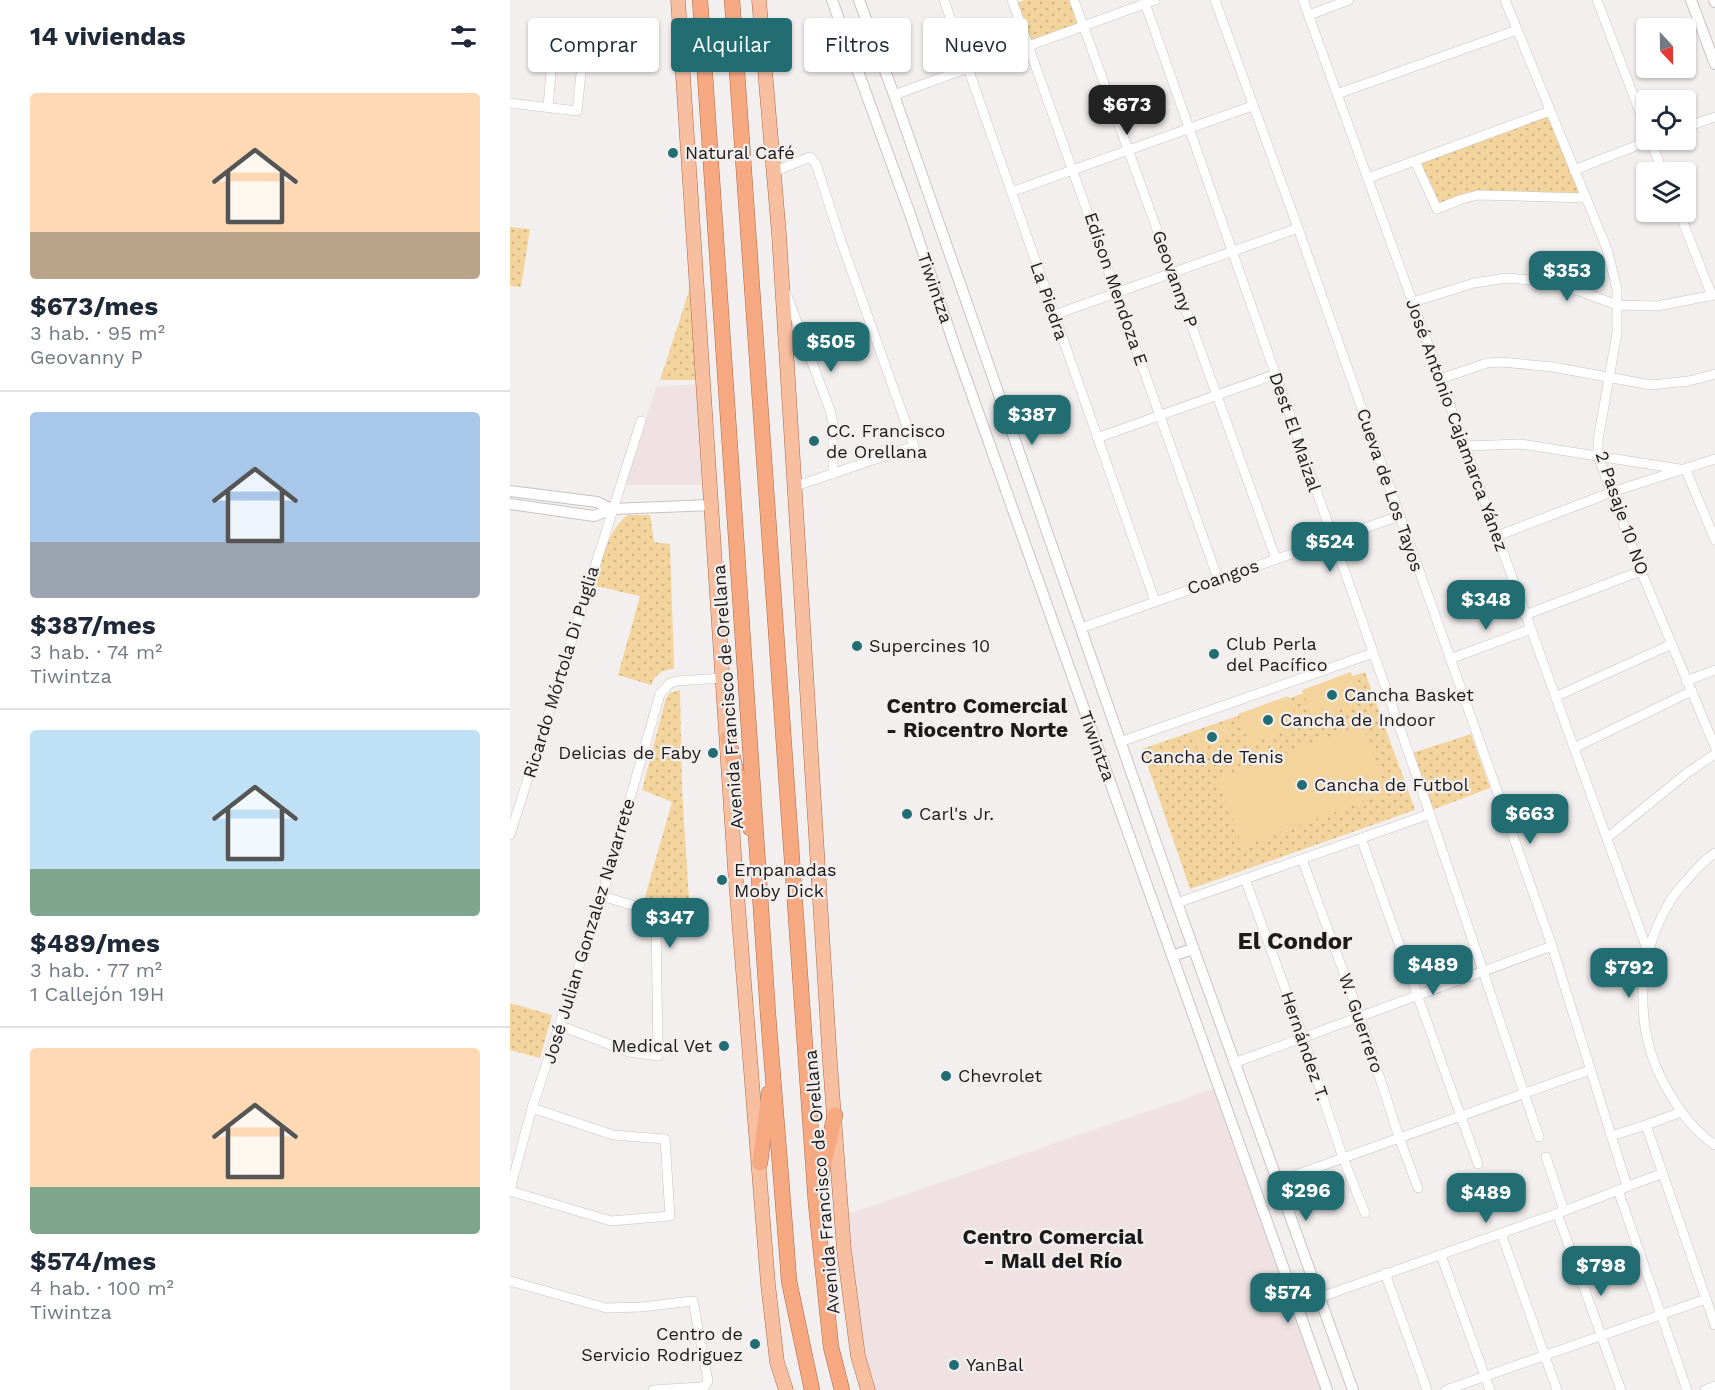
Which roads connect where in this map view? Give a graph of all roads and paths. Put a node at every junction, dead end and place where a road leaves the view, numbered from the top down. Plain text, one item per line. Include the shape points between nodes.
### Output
1 (678, 0) edge
2 (700, 0) edge
3 (732, 0) edge
4 (759, 0) edge
5 (832, 0) edge
6 (858, 0) edge
7 (944, 0) edge
8 (1012, 0) edge
9 (1074, 0) edge
10 (1215, 0) edge
11 (1303, 0) edge
12 (1348, 0) edge
13 (1504, 0) edge
14 (1597, 0) edge
15 (1691, 0) edge
16 (1148, 1) edge
17 (1309, 15) junction
18 (950, 18) edge
19 (1084, 26) junction
20 (1517, 30) junction
21 (1030, 46) junction
22 (1715, 64) edge
23 (959, 72) edge
24 (969, 72) edge
25 (1337, 94) junction
26 (894, 95) junction
27 (1636, 102) edge
28 (510, 103) edge
29 (1252, 106) junction
30 (548, 107) junction
31 (1550, 111) junction
32 (1715, 117) edge
33 (1696, 124) edge
34 (1189, 128) junction
35 (1636, 146) edge
36 (1128, 150) junction
37 (1415, 160) junction
38 (1073, 170) junction
39 (1574, 170) junction
40 (773, 172) junction
41 (1368, 178) junction
42 (1011, 192) junction
43 (1586, 198) junction
44 (1683, 222) edge
45 (1298, 228) junction
46 (1233, 251) junction
47 (1173, 273) junction
48 (782, 282) junction
49 (1117, 293) junction
50 (1713, 295) edge
51 (1413, 302) junction
52 (1617, 305) junction
53 (1054, 315) junction
54 (1276, 374) junction
55 (1715, 374) edge
56 (1608, 378) junction
57 (1440, 379) junction
58 (1217, 395) junction
59 (1160, 415) junction
60 (641, 421) dead end
61 (1097, 438) junction
62 (1465, 446) junction
63 (1598, 456) junction
64 (1715, 459) edge
65 (1686, 470) junction
66 (833, 474) junction
67 (793, 487) junction
68 (510, 491) edge
69 (1612, 492) junction
70 (510, 504) edge
71 (712, 505) junction
72 (612, 509) junction
73 (1399, 516) junction
74 (1497, 536) junction
75 (1332, 538) junction
76 (1715, 540) edge
77 (1276, 559) junction
78 (1641, 571) junction
79 (1218, 579) junction
80 (1155, 601) junction
81 (1526, 615) junction
82 (1081, 628) junction
83 (1531, 629) junction
84 (1672, 644) junction
85 (1373, 653) junction
86 (1450, 659) junction
87 (1715, 670) edge
88 (723, 678) junction
89 (1686, 681) junction
90 (1692, 691) junction
91 (1555, 697) junction
92 (728, 738) junction
93 (1120, 742) junction
94 (1715, 747) edge
95 (1574, 748) junction
96 (1715, 754) edge
97 (1430, 814) junction
98 (510, 835) edge
99 (1361, 838) junction
100 (1607, 838) junction
101 (1715, 853) edge
102 (1302, 859) junction
103 (760, 868) junction
104 (1245, 879) junction
105 (602, 896) junction
106 (1177, 903) junction
107 (1552, 946) junction
108 (1193, 949) junction
109 (1648, 952) junction
110 (1172, 956) junction
111 (1482, 973) junction
112 (1419, 996) junction
113 (1360, 1017) junction
114 (561, 1026) junction
115 (1303, 1037) junction
116 (1234, 1063) junction
117 (773, 1070) junction
118 (1590, 1070) junction
119 (1523, 1093) junction
120 (532, 1108) junction
121 (1680, 1112) junction
122 (835, 1115) junction
123 (1460, 1116) junction
124 (1646, 1125) junction
125 (1611, 1136) junction
126 (1399, 1137) junction
127 (1539, 1137) dead end
128 (1715, 1145) edge
129 (1546, 1157) dead end
130 (1343, 1158) junction
131 (760, 1163) junction
132 (1478, 1164) dead end
133 (1662, 1173) junction
134 (1276, 1182) junction
135 (1418, 1188) dead end
136 (1622, 1188) junction
137 (510, 1190) edge
138 (816, 1204) junction
139 (1560, 1212) junction
140 (1365, 1214) dead end
141 (1501, 1233) junction
142 (1441, 1255) junction
143 (1385, 1274) junction
144 (510, 1281) edge
145 (1318, 1298) junction
146 (1706, 1299) junction
147 (1660, 1315) junction
148 (1715, 1325) edge
149 (1600, 1335) junction
150 (1545, 1354) junction
151 (1485, 1375) junction
152 (1715, 1386) edge
153 (812, 1387) edge
154 (653, 1390) edge
155 (786, 1390) edge
156 (842, 1390) edge
157 (868, 1390) edge
158 (1327, 1390) edge
159 (1353, 1390) edge
160 (1427, 1390) edge
161 (1446, 1390) edge
162 (1490, 1390) edge
163 (1557, 1390) edge
164 (1621, 1390) edge
165 (1687, 1390) edge
166 (1705, 1390) edge

1 - 71 main road, Avenida Francisco de Orellana
2 - 103 highway, Avenida Francisco de Orellana
3 - 138 highway, Avenida Francisco de Orellana
4 - 40 main road, Avenida Francisco de Orellana
5 - 110 street, Tiwintza
6 - 26 street, Tiwintza
7 - 18 street, La Piedra
8 - 21 street, Edison Mendoza E
9 - 19 street, Geovanny P
10 - 29 street, Cueva de Los Tayos
11 - 17 street, José Antonio Cajamarca Yánez
12 - 17 street
13 - 20 street, 2 Pasaje 10 NO
14 - 27 street
15 - 22 street
16 - 19 street
16 - 34 street, Dest El Maizal
17 - 25 street, José Antonio Cajamarca Yánez
19 - 21 street
19 - 36 street, Geovanny P
20 - 25 street
20 - 31 street, 2 Pasaje 10 NO
21 - 38 street, Edison Mendoza E
23 - 26 street
24 - 42 street, La Piedra
25 - 41 street, José Antonio Cajamarca Yánez
26 - 82 street, Tiwintza
28 - 30 street
29 - 34 street
29 - 45 street, Cueva de Los Tayos
30 - 30 street via 552,60 582,64 577,111
31 - 37 street
31 - 39 street, 2 Pasaje 10 NO
32 - 33 street
34 - 36 street
34 - 46 street, Dest El Maizal
35 - 39 street
36 - 38 street
36 - 47 street, Geovanny P
37 - 41 street
37 - 43 street via 1437,209 1478,195
38 - 42 street
38 - 49 street, Edison Mendoza E
39 - 43 street, 2 Pasaje 10 NO
40 - 48 main road, Avenida Francisco de Orellana
40 - 66 street via 807,157 814,160 914,446
41 - 51 street, José Antonio Cajamarca Yánez
42 - 53 street, La Piedra
43 - 52 street, 2 Pasaje 10 NO via 1607,249
44 - 50 street
45 - 46 street
45 - 73 street, Cueva de Los Tayos
46 - 47 street
46 - 54 street, Dest El Maizal
47 - 49 street
47 - 58 street, Geovanny P
48 - 66 street via 830,410
48 - 67 main road, Avenida Francisco de Orellana
49 - 53 street
49 - 59 street, Edison Mendoza E
50 - 52 street via 1657,306
51 - 52 street via 1474,283 1507,278 1539,281
51 - 57 street, José Antonio Cajamarca Yánez
52 - 56 street, 2 Pasaje 10 NO via 1617,333
53 - 61 street, La Piedra
54 - 58 street
54 - 75 street, Dest El Maizal
55 - 56 street via 1651,385
56 - 57 street via 1502,362 1487,363
56 - 63 street, 2 Pasaje 10 NO
57 - 62 street, José Antonio Cajamarca Yánez
58 - 59 street
58 - 77 street, Geovanny P
59 - 61 street
59 - 79 street, Edison Mendoza E
60 - 72 street, Ricardo Mórtola Di Puglia
61 - 80 street, La Piedra
62 - 63 street via 1521,444
62 - 74 street, José Antonio Cajamarca Yánez
63 - 65 street
63 - 69 street, 2 Pasaje 10 NO
64 - 65 street
65 - 69 street
65 - 76 street
66 - 67 street
67 - 122 main road, Avenida Francisco de Orellana
68 - 72 street via 597,502
69 - 74 street
69 - 78 street, 2 Pasaje 10 NO
70 - 72 street via 594,516
71 - 72 street
71 - 88 main road, Avenida Francisco de Orellana
72 - 98 street, Ricardo Mórtola Di Puglia
73 - 75 street, Coangos
73 - 86 street, Cueva de Los Tayos
74 - 81 street, José Antonio Cajamarca Yánez
75 - 77 street, Coangos
75 - 85 street, Dest El Maizal
77 - 79 street, Coangos
78 - 81 street
78 - 84 street, 2 Pasaje 10 NO
79 - 80 street, Coangos
80 - 82 street, Coangos
81 - 83 street, José Antonio Cajamarca Yánez
82 - 93 street, Tiwintza
83 - 86 street
83 - 91 street, José Antonio Cajamarca Yánez
84 - 89 street, 2 Pasaje 10 NO
84 - 91 street
85 - 93 street
85 - 97 street, Dest El Maizal
86 - 107 street, Cueva de Los Tayos
87 - 89 street
88 - 92 main road, Avenida Francisco de Orellana
88 - 105 street, José Julian Gonzalez Navarrete via 677,681 660,694
89 - 90 street, 2 Pasaje 10 NO
90 - 94 street, 2 Pasaje 10 NO
90 - 95 street
91 - 95 street, José Antonio Cajamarca Yánez
92 - 103 highway
92 - 131 main road, Avenida Francisco de Orellana
93 - 106 street, Tiwintza
95 - 100 street, José Antonio Cajamarca Yánez
96 - 100 street
97 - 99 street
97 - 111 street, Dest El Maizal
99 - 102 street
99 - 112 street
100 - 109 street, José Antonio Cajamarca Yánez
101 - 109 street via 1703,861 1669,902
102 - 104 street
102 - 113 street, W. Guerrero
103 - 117 highway, Avenida Francisco de Orellana
104 - 106 street
104 - 115 street, Hernández T.
105 - 114 street, José Julian Gonzalez Navarrete
105 - 114 street via 651,911 656,919 658,1056 629,1052
106 - 108 street, Tiwintza
107 - 111 street
107 - 118 street, Cueva de Los Tayos
108 - 110 street
108 - 116 street, Tiwintza
109 - 121 street via 1642,994 1645,1036 1659,1076
110 - 158 street, Tiwintza
111 - 112 street
111 - 119 street, Dest El Maizal
112 - 113 street
112 - 123 street
113 - 115 street
113 - 126 street, W. Guerrero
114 - 120 street, José Julian Gonzalez Navarrete
115 - 116 street
115 - 130 street, Hernández T.
116 - 134 street, Tiwintza
117 - 131 highway
117 - 153 highway, Avenida Francisco de Orellana via 789,1281
118 - 119 street
118 - 125 street, Cueva de Los Tayos
119 - 123 street
119 - 127 street, Dest El Maizal
120 - 137 street, José Julian Gonzalez Navarrete
120 - 137 street via 613,1135 665,1139 670,1216 611,1221
121 - 124 street
121 - 128 street
122 - 138 highway
122 - 157 main road, Avenida Francisco de Orellana via 844,1250 858,1356
123 - 126 street
123 - 132 street
124 - 125 street
124 - 133 street
125 - 136 street, Cueva de Los Tayos
126 - 130 street
126 - 135 street, W. Guerrero
129 - 139 street
130 - 134 street
130 - 140 street, Hernández T.
131 - 155 main road, Avenida Francisco de Orellana via 768,1284 777,1362
133 - 136 street
133 - 146 street
134 - 145 street, Tiwintza
136 - 139 street
136 - 147 street, Cueva de Los Tayos
138 - 156 highway, Avenida Francisco de Orellana via 831,1347
139 - 141 street
139 - 149 street
141 - 142 street
141 - 150 street
142 - 143 street
142 - 151 street
143 - 145 street
143 - 160 street
144 - 154 street via 606,1308 693,1301 708,1381 700,1387
145 - 159 street, Tiwintza
146 - 147 street
146 - 148 street
147 - 149 street
147 - 165 street, Cueva de Los Tayos
149 - 150 street
149 - 164 street
150 - 151 street
150 - 163 street
151 - 161 street
151 - 162 street
152 - 166 street

